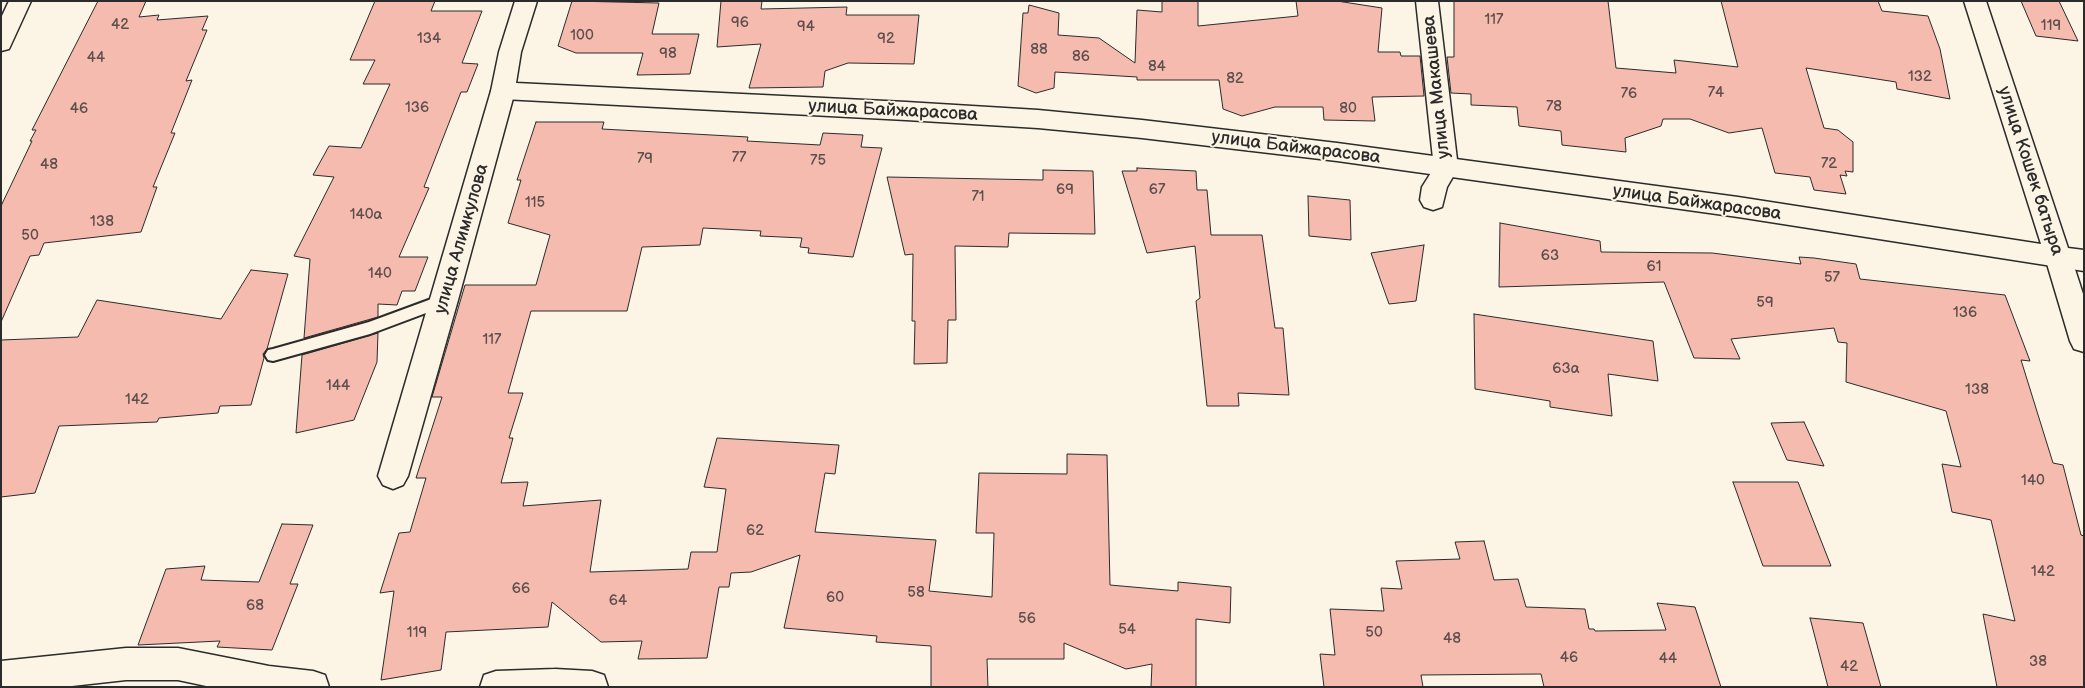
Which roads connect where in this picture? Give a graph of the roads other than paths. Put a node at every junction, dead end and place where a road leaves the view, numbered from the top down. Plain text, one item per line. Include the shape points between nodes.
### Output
1 (20, 1) edge
2 (526, 1) edge
3 (1427, 1) edge
4 (1976, 1) edge
5 (1, 43) edge
6 (503, 91) junction
7 (1446, 168) junction
8 (1433, 200) dead end
9 (2058, 257) junction
10 (2084, 261) edge
11 (445, 300) junction
12 (2084, 341) edge
13 (273, 355) dead end
14 (393, 476) dead end
15 (1, 677) edge
16 (70, 678) edge
17 (313, 687) edge
18 (496, 687) edge
19 (592, 687) edge

1 - 5 street
2 - 6 street, улица Алимкулова via 510,52
3 - 7 street, улица Макашева
4 - 9 street, улица Кошек батыра
6 - 7 street, улица Байжарасова via 1038,119 1338,152
6 - 11 street, улица Алимкулова
7 - 8 street, улица Макашева via 1435,187
7 - 9 street, улица Байжарасова via 1747,209
9 - 10 street, улица Байжарасова
9 - 12 street, улица Кошек батыра
11 - 13 lane via 370,328
11 - 14 street, улица Алимкулова
15 - 16 street
16 - 17 street via 126,664 178,664
18 - 19 street

